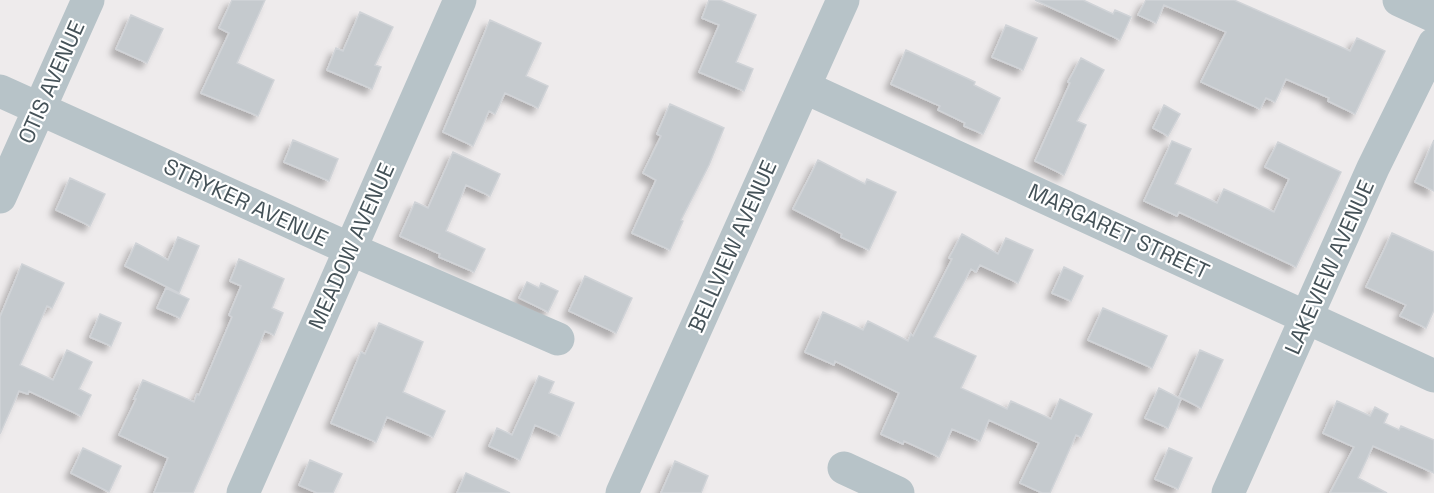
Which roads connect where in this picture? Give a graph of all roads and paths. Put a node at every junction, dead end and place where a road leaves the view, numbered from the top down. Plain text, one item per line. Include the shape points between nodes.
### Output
1 (88, 0) edge
2 (460, 0) edge
3 (843, 0) edge
4 (1399, 0) edge
5 (1434, 16) edge
6 (1434, 44) edge
7 (804, 87) junction
8 (0, 91) edge
9 (39, 109) junction
10 (0, 198) edge
11 (350, 249) junction
12 (1307, 317) junction
13 (558, 339) dead end
14 (1434, 376) edge
15 (844, 468) dead end
16 (243, 493) edge
17 (622, 493) edge
18 (898, 493) edge
19 (1228, 493) edge

1 - 9 street, OTIS AVENUE
2 - 11 street, MEADOW AVENUE
3 - 7 street, BELLVIEW AVENUE
4 - 5 street
6 - 12 street, LAKEVIEW AVENUE via 1373,168
7 - 12 street, MARGARET STREET
7 - 17 street, BELLVIEW AVENUE
8 - 9 street, STRYKER AVENUE
9 - 10 street, OTIS AVENUE
9 - 11 street, STRYKER AVENUE
11 - 13 street, STRYKER AVENUE
11 - 16 street, MEADOW AVENUE
12 - 14 street, MARGARET STREET
12 - 19 street, LAKEVIEW AVENUE
15 - 18 street

